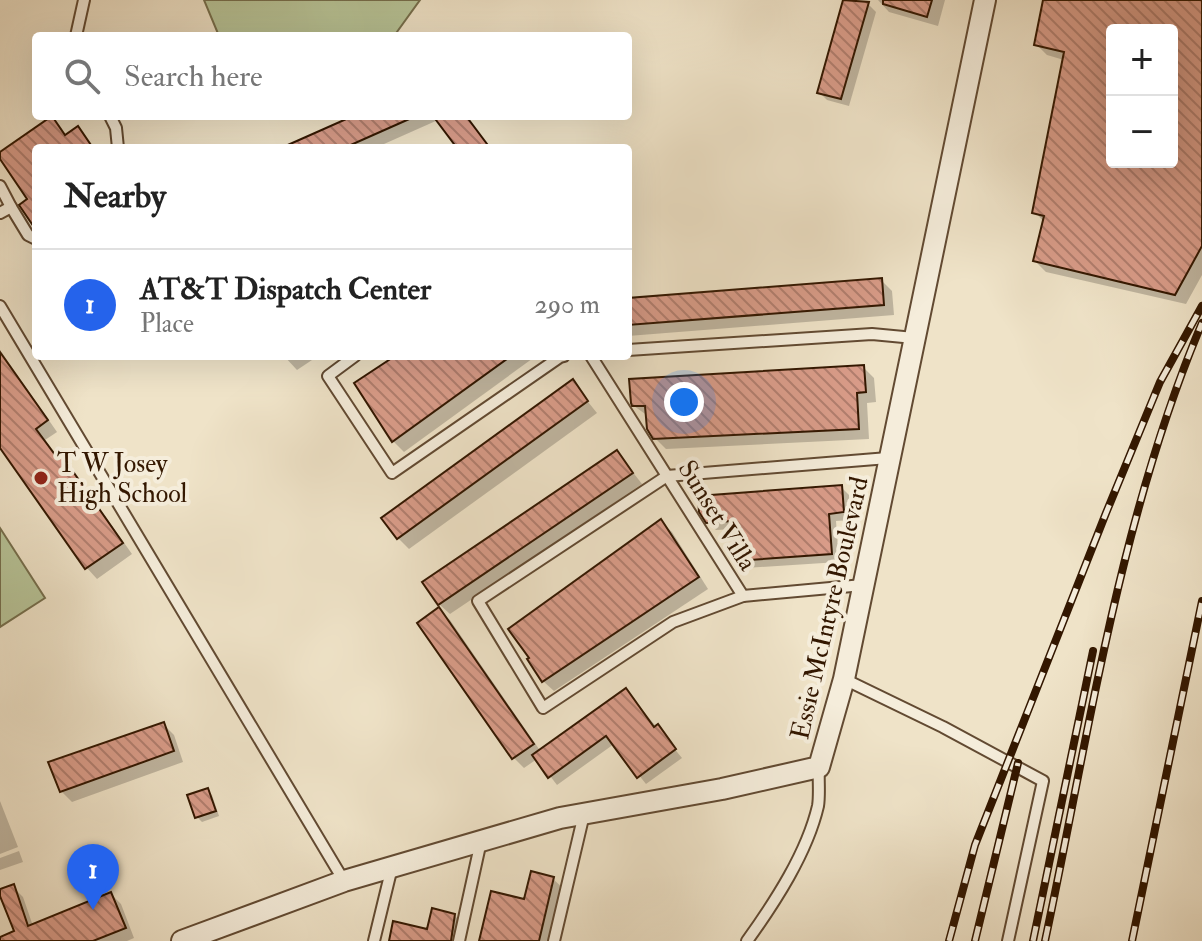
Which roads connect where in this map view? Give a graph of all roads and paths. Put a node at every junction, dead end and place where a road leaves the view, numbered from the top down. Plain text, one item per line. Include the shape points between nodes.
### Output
1 (84, 0) edge
2 (985, 0) edge
3 (77, 32) edge
4 (112, 120) edge
5 (118, 144) edge
6 (0, 186) edge
7 (11, 207) junction
8 (0, 213) edge
9 (32, 237) edge
10 (0, 306) edge
11 (914, 338) junction
12 (632, 350) edge
13 (32, 359) edge
14 (32, 360) edge
15 (350, 360) edge
16 (558, 360) edge
17 (594, 360) edge
18 (888, 458) junction
19 (667, 476) junction
20 (863, 585) junction
21 (743, 596) junction
22 (844, 679) junction
23 (819, 767) junction
24 (584, 814) junction
25 (481, 841) junction
26 (392, 867) junction
27 (344, 881) junction
28 (182, 941) edge
29 (374, 941) edge
30 (459, 941) edge
31 (554, 941) edge
32 (747, 941) edge
33 (1008, 941) edge

1 - 3 lane
2 - 11 street, Essie McIntyre Boulevard
4 - 5 lane
6 - 7 lane
7 - 8 lane
7 - 9 lane
10 - 13 lane
11 - 12 lane via 872,334
11 - 18 street, Essie McIntyre Boulevard
14 - 27 lane
15 - 16 lane via 328,376 392,473
17 - 19 lane, Sunset Villa
18 - 19 lane
18 - 20 street, Essie McIntyre Boulevard
19 - 21 lane, Sunset Villa
19 - 21 lane via 478,601 543,708 673,622
20 - 21 lane, Sunset Villa
20 - 22 street, Essie McIntyre Boulevard
22 - 23 street, Essie McIntyre Boulevard
22 - 33 lane via 1043,781
23 - 24 street, Essie McIntyre Boulevard
23 - 32 lane via 818,804 801,849
24 - 25 street, Essie McIntyre Boulevard
24 - 31 lane
25 - 26 street, Essie McIntyre Boulevard
25 - 30 lane
26 - 27 street, Essie McIntyre Boulevard
26 - 29 lane
27 - 28 street, Essie McIntyre Boulevard

